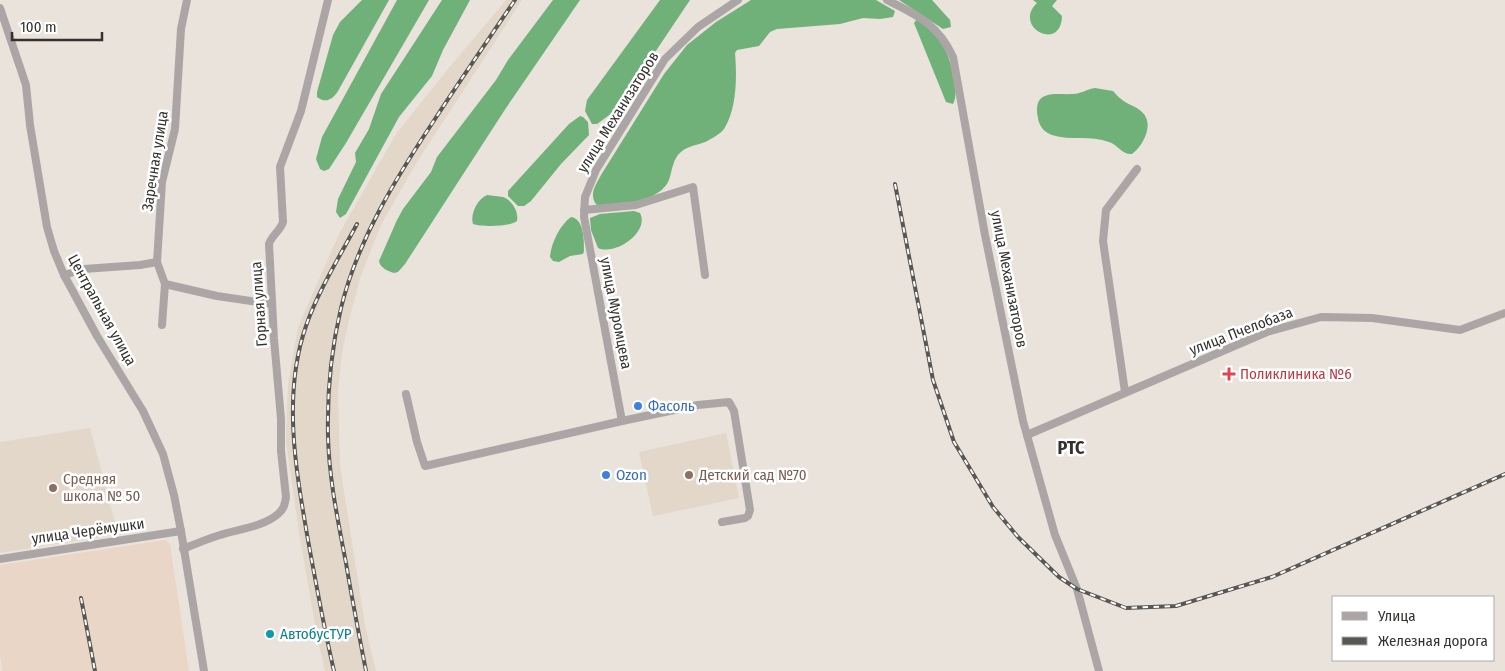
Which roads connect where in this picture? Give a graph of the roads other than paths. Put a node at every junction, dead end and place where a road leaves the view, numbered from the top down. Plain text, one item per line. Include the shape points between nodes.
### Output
1 (187, 0) edge
2 (328, 0) edge
3 (738, 0) edge
4 (887, 0) edge
5 (0, 8) edge
6 (1136, 170) dead end
7 (584, 210) junction
8 (156, 262) junction
9 (64, 275) junction
10 (706, 275) dead end
11 (164, 284) junction
12 (272, 304) junction
13 (1505, 313) edge
14 (162, 325) dead end
15 (1126, 392) junction
16 (406, 394) dead end
17 (622, 421) junction
18 (1027, 435) junction
19 (722, 522) dead end
20 (181, 531) junction
21 (183, 549) junction
22 (0, 559) edge
23 (204, 671) edge
24 (1100, 671) edge

1 - 8 street, Заречная улица via 180,29 175,130 162,182
2 - 12 street, Горная улица via 301,111 280,167 283,222 269,244
3 - 7 street, улица Механизаторов via 698,28 665,59 596,170 587,190
4 - 18 street, улица Механизаторов via 934,27 953,57 985,236
5 - 9 street, Центральная улица via 26,85 47,227
6 - 15 street via 1106,210 1103,241
7 - 10 street via 636,205 694,187
7 - 17 street, улица Муромцева
8 - 9 street
8 - 11 street, Заречная улица
9 - 20 street, Центральная улица via 154,432 169,476
11 - 12 street
11 - 14 street, Заречная улица
12 - 21 street, Горная улица via 285,504 279,514 269,520
13 - 15 street, улица Пчелобаза via 1460,330 1372,318 1321,317 1268,332
15 - 18 street, улица Пчелобаза
16 - 17 street via 425,466
17 - 19 street via 728,402 734,411 750,510 748,516
18 - 24 street, улица Механизаторов via 1055,535 1077,589
20 - 21 street, Центральная улица
20 - 22 street, улица Черёмушки
21 - 23 street, Центральная улица

